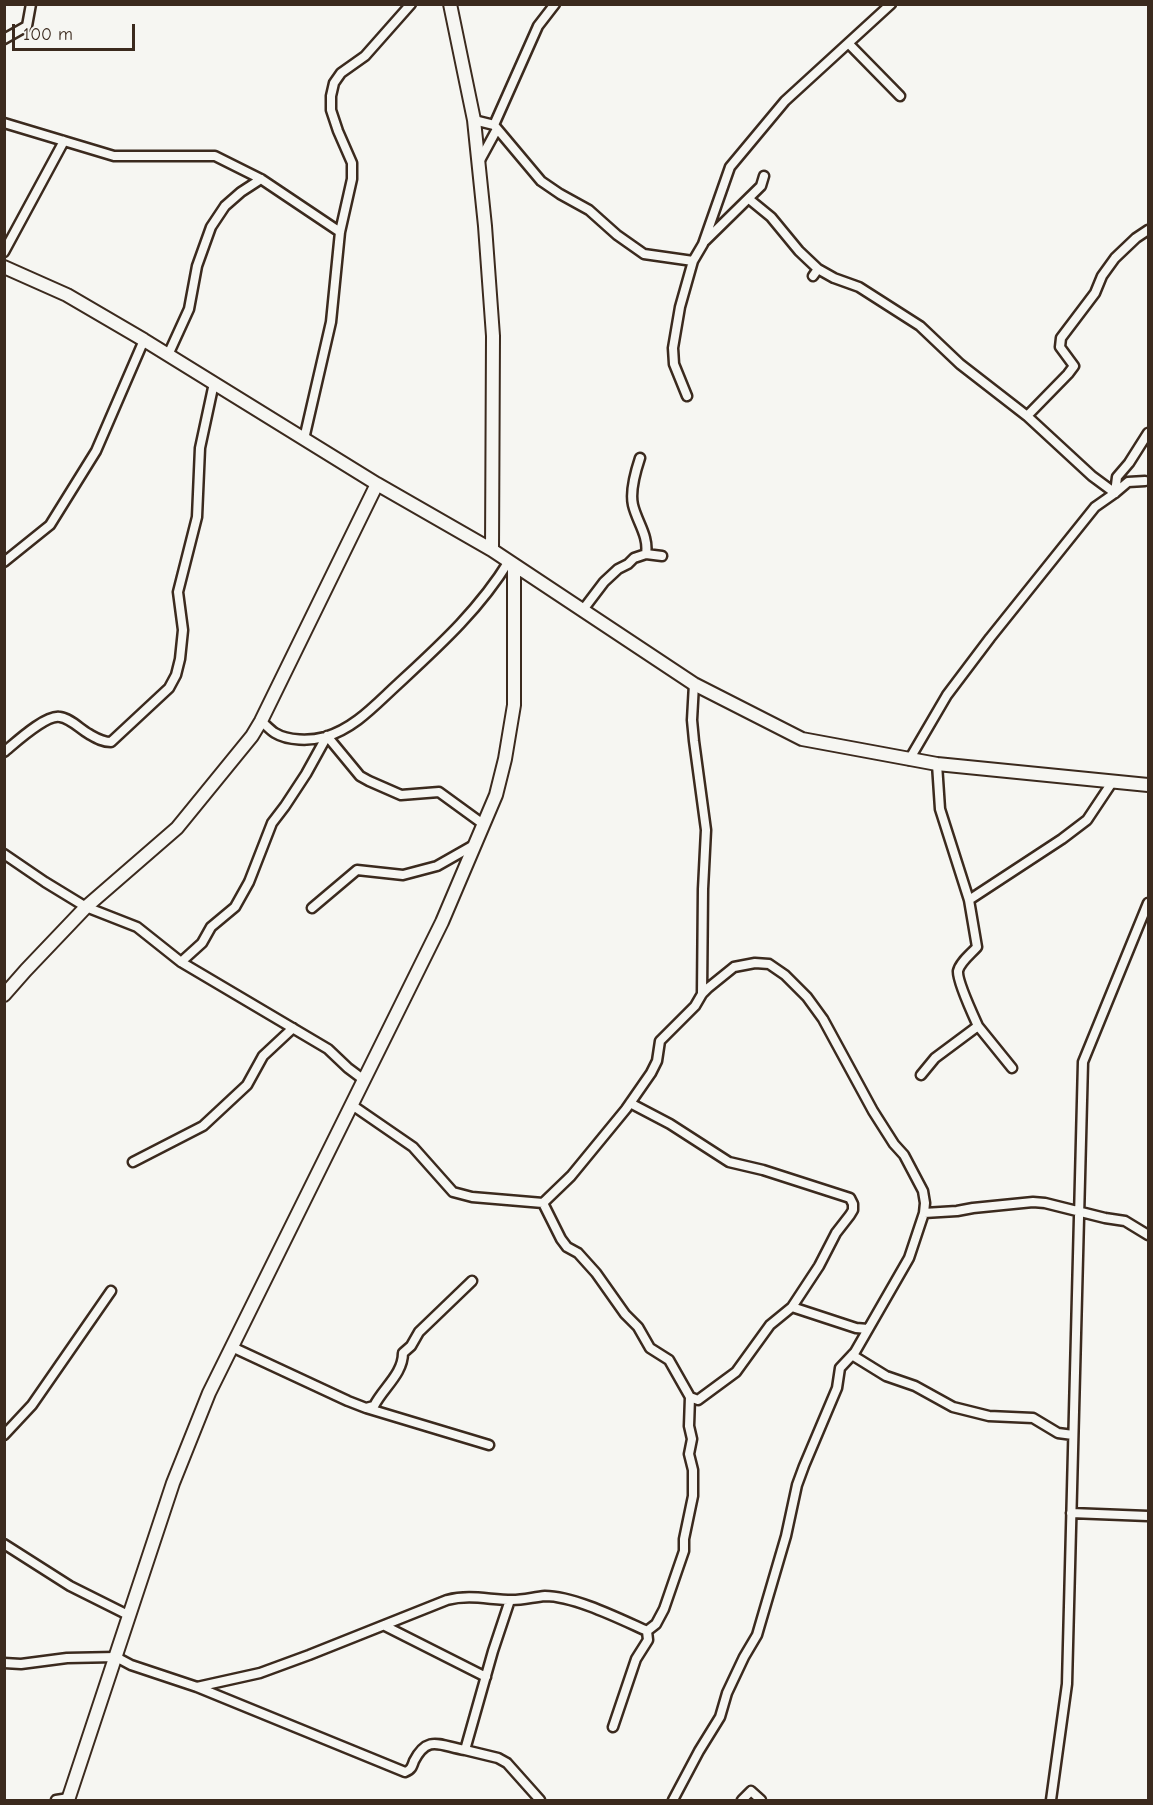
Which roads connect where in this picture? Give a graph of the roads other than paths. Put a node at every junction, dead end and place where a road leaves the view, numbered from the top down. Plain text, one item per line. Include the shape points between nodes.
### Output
1 (31, 4) edge
2 (411, 4) edge
3 (450, 4) edge
4 (555, 4) edge
5 (891, 4) edge
6 (4, 39) edge
7 (849, 44) junction
8 (900, 96) dead end
9 (474, 120) junction
10 (4, 123) edge
11 (496, 127) junction
12 (64, 141) junction
13 (479, 162) junction
14 (764, 176) dead end
15 (261, 179) junction
16 (749, 199) junction
17 (1149, 230) edge
18 (340, 232) junction
19 (703, 244) junction
20 (4, 252) edge
21 (693, 261) junction
22 (4, 267) edge
23 (144, 340) junction
24 (168, 355) junction
25 (214, 383) junction
26 (687, 396) dead end
27 (1028, 416) junction
28 (1149, 433) edge
29 (304, 439) junction
30 (640, 458) dead end
31 (1145, 481) dead end
32 (377, 484) junction
33 (1115, 493) junction
34 (492, 550) junction
35 (646, 554) junction
36 (662, 556) dead end
37 (4, 562) edge
38 (511, 564) junction
39 (582, 611) junction
40 (694, 684) junction
41 (261, 721) junction
42 (327, 736) junction
43 (4, 752) edge
44 (909, 760) junction
45 (937, 764) junction
46 (1113, 781) junction
47 (1149, 785) edge
48 (483, 824) junction
49 (475, 845) junction
50 (4, 854) edge
51 (969, 900) junction
52 (1149, 903) edge
53 (86, 907) junction
54 (312, 908) dead end
55 (181, 962) junction
56 (702, 994) junction
57 (4, 995) edge
58 (978, 1026) junction
59 (293, 1029) junction
60 (1012, 1068) dead end
61 (921, 1075) dead end
62 (364, 1080) junction
63 (630, 1103) junction
64 (352, 1105) junction
65 (133, 1162) dead end
66 (543, 1203) junction
67 (1078, 1212) junction
68 (924, 1213) junction
69 (1149, 1235) edge
70 (472, 1281) dead end
71 (111, 1291) dead end
72 (792, 1307) junction
73 (868, 1329) junction
74 (231, 1347) junction
75 (852, 1355) junction
76 (690, 1397) junction
77 (366, 1408) junction
78 (1073, 1434) junction
79 (4, 1435) edge
80 (489, 1445) dead end
81 (1071, 1513) junction
82 (1149, 1516) edge
83 (4, 1544) edge
84 (510, 1600) junction
85 (128, 1615) junction
86 (385, 1626) junction
87 (647, 1630) junction
88 (116, 1657) junction
89 (4, 1663) edge
90 (486, 1677) junction
91 (197, 1687) junction
92 (613, 1726) dead end
93 (465, 1750) junction
94 (64, 1800) edge
95 (537, 1800) edge
96 (673, 1800) edge
97 (742, 1800) edge
98 (761, 1800) edge
99 (1051, 1800) edge

1 - 6 street via 27,26
2 - 18 street via 365,56 334,83 331,110 352,163
3 - 9 street
4 - 11 street via 538,26
5 - 7 street
7 - 8 street
7 - 19 street via 785,101 730,167
9 - 11 street
9 - 13 street
10 - 12 street
11 - 13 street
11 - 21 street via 541,181 589,210 644,254
12 - 15 street via 114,156 215,156
12 - 20 street
13 - 34 street via 493,336
14 - 16 street
15 - 18 street
15 - 24 street via 225,206 212,227 197,266 189,309
16 - 19 street
16 - 27 street via 771,217 816,272 859,286 914,322 960,364
17 - 27 street via 1114,258 1095,293 1060,338 1060,347 1074,366
18 - 29 street via 331,322
19 - 21 street
21 - 26 street via 673,348 674,364
22 - 23 street via 67,295
23 - 24 street
23 - 37 street via 96,451 50,525
24 - 25 street
25 - 29 street
25 - 43 street via 200,448 197,517 178,592 183,630 180,659 169,688 111,742 98,740 56,717 29,730
27 - 33 street
28 - 33 street via 1117,477
29 - 32 street
30 - 35 street via 632,502 648,543
31 - 33 street via 1128,482
32 - 34 street
32 - 41 street
33 - 44 street via 1095,507 990,638 947,695
34 - 38 street
35 - 36 street
35 - 39 street via 618,568
38 - 39 street
38 - 42 street via 457,630 354,724
38 - 48 street via 514,705 498,786
39 - 40 street
40 - 44 street via 802,739
40 - 56 street via 692,720 706,830
41 - 42 street via 286,738
41 - 53 street via 177,828
42 - 48 street via 360,776 401,795 440,792
42 - 55 street via 272,823 235,907 211,927 202,943
44 - 45 street
45 - 46 street
45 - 51 street via 940,809
46 - 47 street
46 - 51 street via 1087,820
48 - 49 street
49 - 54 street via 437,866 403,874 357,870
49 - 62 street via 442,922
50 - 53 street
51 - 58 street via 977,947 958,972
52 - 67 street via 1083,1062
53 - 55 street via 137,927
53 - 57 street
55 - 59 street
56 - 63 street via 660,1041 657,1061
56 - 68 street via 734,967 769,964 785,975 824,1019 873,1111 904,1155 923,1191
58 - 60 street
58 - 61 street via 935,1058
59 - 62 street via 328,1049
59 - 65 street via 263,1056 247,1085 203,1126
62 - 64 street
63 - 66 street via 571,1176
63 - 72 street via 729,1162 850,1198 853,1210
64 - 66 street via 412,1147 453,1192
64 - 74 street
66 - 76 street via 561,1239 596,1273 650,1348 669,1360
67 - 68 street via 1033,1202
67 - 69 street via 1125,1221
67 - 78 street
68 - 73 street via 909,1258
70 - 77 street via 419,1332 374,1406
71 - 79 street via 32,1405
72 - 73 street
72 - 76 street via 770,1325 736,1372 698,1400
73 - 75 street
74 - 77 street
74 - 85 street via 173,1483
75 - 78 street via 886,1376 915,1386 953,1407 989,1416 1033,1418 1058,1433
75 - 96 street via 840,1368 837,1388 797,1485 757,1635 727,1693 720,1717
76 - 87 street via 693,1496 684,1551 664,1609 656,1624
77 - 80 street
78 - 81 street
81 - 82 street
81 - 99 street via 1067,1684
83 - 85 street via 70,1586
84 - 86 street via 462,1596
84 - 87 street via 557,1597
84 - 90 street
85 - 88 street
86 - 90 street
86 - 91 street via 260,1673
87 - 92 street via 648,1640 636,1659
88 - 89 street
88 - 91 street
88 - 94 street
90 - 93 street
91 - 93 street via 405,1772 428,1744
93 - 95 street via 507,1763
97 - 98 street via 751,1791

